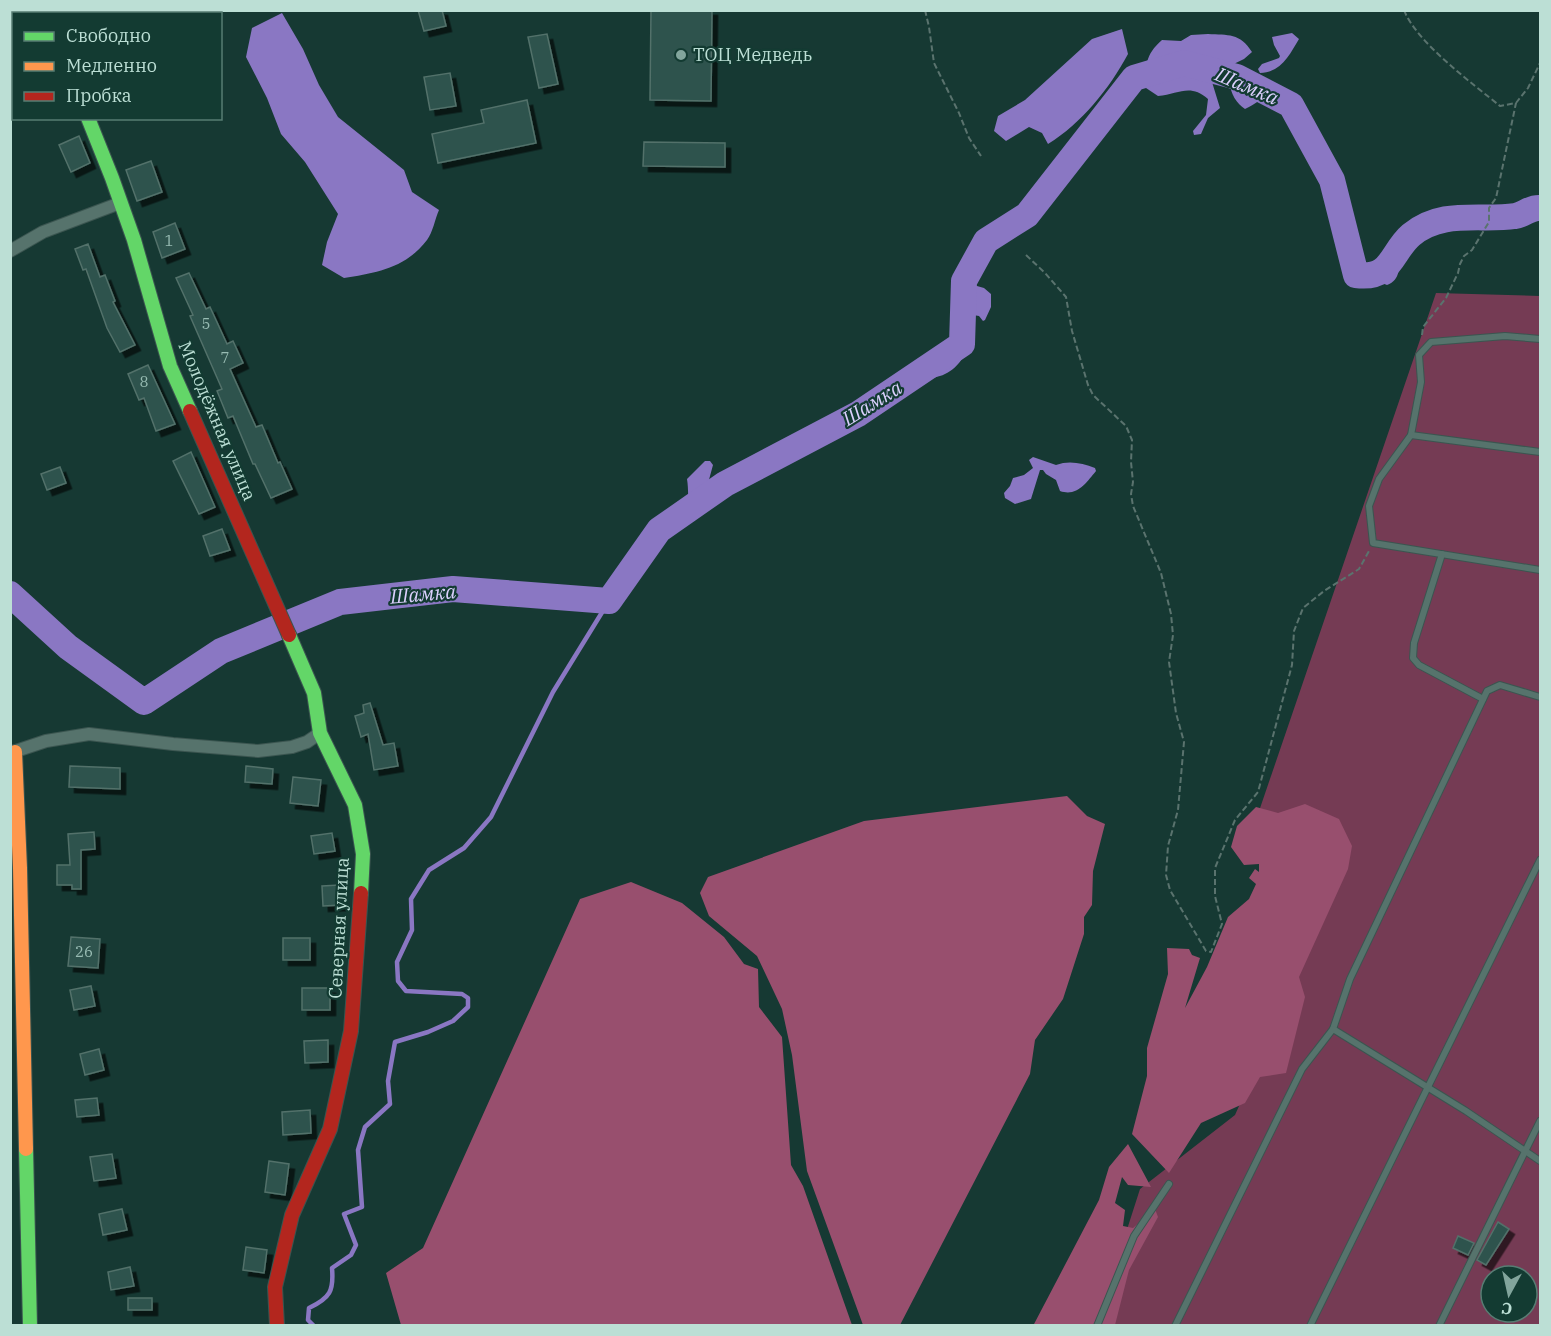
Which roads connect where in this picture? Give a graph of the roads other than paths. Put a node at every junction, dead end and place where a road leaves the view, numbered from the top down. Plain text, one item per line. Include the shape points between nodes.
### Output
1 (89, 120) edge
2 (120, 203) junction
3 (10, 251) edge
4 (1540, 339) edge
5 (1411, 435) junction
6 (1540, 452) edge
7 (1442, 554) junction
8 (1540, 570) edge
9 (1540, 698) edge
10 (1483, 699) junction
11 (320, 733) junction
12 (13, 752) edge
13 (1540, 860) edge
14 (1333, 1029) junction
15 (1428, 1087) junction
16 (1540, 1121) edge
17 (1526, 1151) junction
18 (1540, 1161) edge
19 (1169, 1184) dead end
20 (30, 1326) edge
21 (277, 1326) edge
22 (1097, 1326) edge
23 (1175, 1326) edge
24 (1310, 1326) edge
25 (1439, 1326) edge

1 - 2 street, Молодёжная улица
2 - 3 street via 43,232
2 - 11 street, Молодёжная улица via 170,366 314,693
4 - 5 lane via 1505,336 1431,342 1419,355 1421,382
5 - 6 lane
5 - 7 lane via 1379,478 1369,506 1373,543
7 - 8 lane
7 - 10 lane via 1414,643 1413,658 1419,665
9 - 10 lane via 1500,685 1487,691
10 - 14 lane via 1350,978
11 - 12 street via 292,747 258,751 89,734 46,741
11 - 21 street, Северная улица via 356,805 363,854 361,902 351,1031 330,1130 292,1215 275,1287
12 - 20 street via 20,825
13 - 15 lane
14 - 15 lane
14 - 23 lane via 1302,1069
15 - 17 lane
15 - 24 lane
16 - 17 lane
17 - 18 lane
17 - 25 lane
19 - 22 lane via 1134,1236

